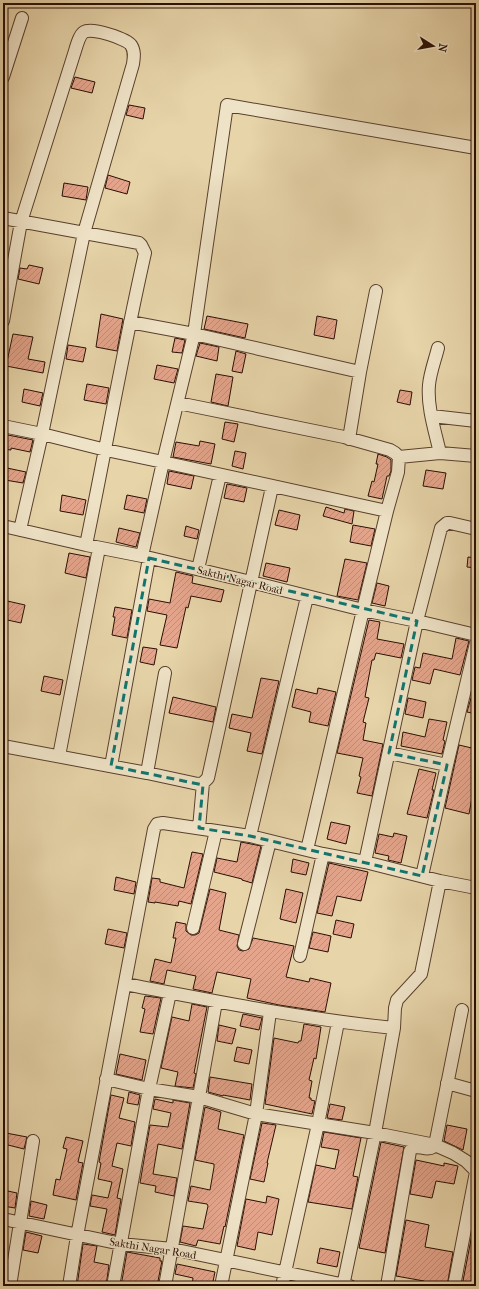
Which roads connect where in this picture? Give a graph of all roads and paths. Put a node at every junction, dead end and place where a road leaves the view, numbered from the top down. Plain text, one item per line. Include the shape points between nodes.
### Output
1 (22, 18) dead end
2 (3, 77) edge
3 (476, 148) edge
4 (3, 218) edge
5 (21, 222) junction
6 (84, 233) junction
7 (376, 291) dead end
8 (3, 321) edge
9 (130, 322) junction
10 (194, 334) junction
11 (438, 348) dead end
12 (360, 372) junction
13 (178, 403) junction
14 (432, 416) junction
15 (476, 421) edge
16 (3, 426) edge
17 (42, 434) junction
18 (349, 439) junction
19 (106, 450) junction
20 (440, 453) junction
21 (476, 456) edge
22 (399, 458) junction
23 (163, 462) junction
24 (220, 475) junction
25 (272, 487) junction
26 (386, 511) junction
27 (3, 526) edge
28 (476, 529) edge
29 (20, 530) junction
30 (86, 545) junction
31 (99, 548) junction
32 (146, 557) junction
33 (198, 569) junction
34 (251, 582) junction
35 (307, 597) junction
36 (362, 610) junction
37 (417, 621) junction
38 (476, 635) edge
39 (476, 643) edge
40 (165, 673) dead end
41 (3, 746) edge
42 (389, 752) junction
43 (59, 756) junction
44 (447, 765) junction
45 (111, 766) junction
46 (147, 773) junction
47 (203, 783) junction
48 (198, 828) junction
49 (216, 831) junction
50 (250, 836) junction
51 (270, 841) junction
52 (307, 850) junction
53 (323, 854) junction
54 (365, 862) junction
55 (422, 876) junction
56 (440, 881) junction
57 (476, 888) edge
58 (193, 928) dead end
59 (244, 944) dead end
60 (300, 956) dead end
61 (125, 984) junction
62 (170, 993) junction
63 (216, 1002) junction
64 (462, 1010) dead end
65 (270, 1012) junction
66 (338, 1022) junction
67 (394, 1028) junction
68 (106, 1079) junction
69 (447, 1084) junction
70 (149, 1089) junction
71 (476, 1091) edge
72 (199, 1097) junction
73 (256, 1114) junction
74 (318, 1124) junction
75 (375, 1133) junction
76 (33, 1141) dead end
77 (435, 1145) junction
78 (476, 1171) edge
79 (3, 1219) edge
80 (20, 1222) junction
81 (77, 1236) junction
82 (121, 1244) junction
83 (172, 1250) junction
84 (226, 1261) junction
85 (284, 1273) junction
86 (10, 1286) edge
87 (69, 1286) edge
88 (113, 1286) edge
89 (166, 1286) edge
90 (221, 1286) edge
91 (282, 1286) edge
92 (345, 1286) edge
93 (387, 1286) edge
94 (454, 1286) edge

1 - 2 street
3 - 10 street via 227,105
4 - 5 street
5 - 6 street
5 - 6 street via 81,35 89,30 98,31 131,44 134,52 133,64
5 - 8 street
6 - 9 street via 139,243 144,248
6 - 17 street
7 - 12 street
9 - 10 street
9 - 19 street
10 - 12 street
10 - 13 street
11 - 14 street via 428,394
12 - 18 street
13 - 18 street
13 - 23 street
14 - 15 street
14 - 20 street
16 - 17 street
17 - 19 street
17 - 29 street
18 - 22 street via 390,450
19 - 23 street
19 - 30 street
20 - 21 street
20 - 22 street
22 - 26 street via 398,472
23 - 24 street
23 - 32 street
24 - 25 street
24 - 33 street
25 - 26 street
25 - 34 street
26 - 36 street
27 - 29 street, Sakthi Nagar Road
28 - 37 street via 450,523 446,523 442,528
29 - 30 street, Sakthi Nagar Road
30 - 31 street, Sakthi Nagar Road
31 - 32 street, Sakthi Nagar Road
31 - 43 street
32 - 33 street, Sakthi Nagar Road
32 - 45 street
33 - 34 street, Sakthi Nagar Road
34 - 35 street, Sakthi Nagar Road
34 - 47 street via 208,778
35 - 36 street, Sakthi Nagar Road
35 - 50 street
36 - 37 street, Sakthi Nagar Road
36 - 52 street
37 - 38 street, Sakthi Nagar Road
37 - 42 street
39 - 44 street
40 - 46 street
41 - 43 street
42 - 44 street
42 - 54 street
43 - 45 street
44 - 55 street
45 - 46 street
46 - 47 street
47 - 48 street
48 - 49 street
48 - 61 street via 163,823 157,824 154,829
49 - 50 street
49 - 58 street
50 - 51 street
51 - 52 street
51 - 59 street
52 - 53 street
53 - 54 street
53 - 60 street
54 - 55 street
55 - 56 street
56 - 57 street
56 - 67 street via 421,974 397,1000 394,1008
61 - 62 street
61 - 68 street
62 - 63 street
62 - 70 street
63 - 65 street
63 - 72 street
64 - 69 street
65 - 66 street
65 - 73 street
66 - 67 street
66 - 74 street
67 - 75 street
68 - 70 street
68 - 81 street
69 - 71 street
69 - 77 street
70 - 72 street
70 - 82 street
72 - 73 street
72 - 83 street
73 - 74 street
73 - 84 street
74 - 75 street
74 - 85 street
75 - 77 street
75 - 92 street
76 - 80 street
77 - 78 street via 454,1153
77 - 93 street via 430,1149 413,1147 410,1151
78 - 94 street
79 - 80 street, Sakthi Nagar Road
80 - 81 street, Sakthi Nagar Road
80 - 86 street
81 - 82 street, Sakthi Nagar Road
81 - 87 street
82 - 83 street, Sakthi Nagar Road
82 - 88 street
83 - 84 street, Sakthi Nagar Road
83 - 89 street
84 - 85 street, Sakthi Nagar Road
84 - 90 street
85 - 91 street
85 - 92 street, Sakthi Nagar Road

